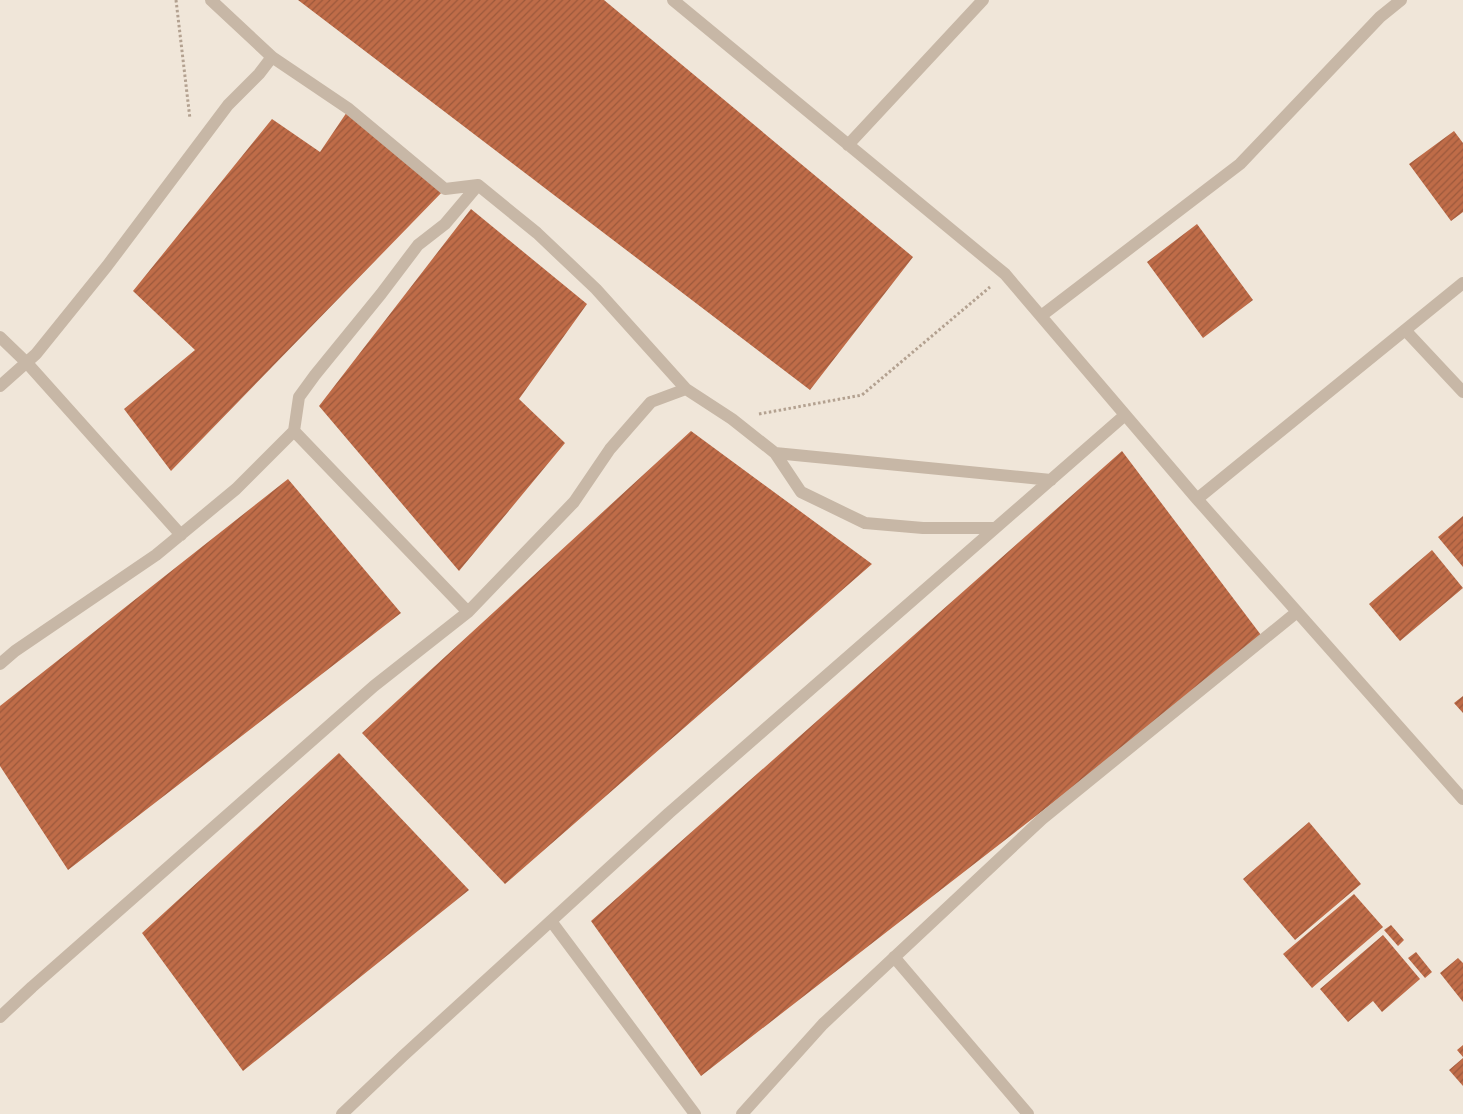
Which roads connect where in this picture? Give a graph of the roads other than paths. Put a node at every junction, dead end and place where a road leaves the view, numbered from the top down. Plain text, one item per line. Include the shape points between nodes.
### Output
1 (211, 0) edge
2 (983, 0) edge
3 (1401, 0) edge
4 (675, 1) edge
5 (272, 57) junction
6 (848, 145) junction
7 (478, 184) junction
8 (1463, 283) edge
9 (1040, 316) junction
10 (1405, 330) junction
11 (0, 337) edge
12 (27, 363) junction
13 (0, 386) edge
14 (686, 389) junction
15 (1463, 392) edge
16 (1125, 415) junction
17 (294, 431) junction
18 (775, 453) junction
19 (1051, 480) junction
20 (1197, 499) junction
21 (996, 528) junction
22 (181, 535) junction
23 (468, 612) junction
24 (1297, 612) junction
25 (0, 664) edge
26 (1463, 799) edge
27 (551, 921) junction
28 (894, 957) junction
29 (0, 1017) edge
30 (356, 1109) edge
31 (342, 1114) edge
32 (695, 1114) edge
33 (742, 1114) edge
34 (1028, 1114) edge

1 - 5 street
2 - 6 street
3 - 9 street via 1380,17 1240,164
4 - 6 street
5 - 7 street via 349,110 445,189
5 - 12 street via 228,105 108,266
6 - 9 street via 1005,274
7 - 14 street via 537,233 596,289
7 - 17 street via 445,224 418,245 315,375 299,397
8 - 10 street
9 - 16 street
10 - 15 street
10 - 20 street
11 - 12 street
12 - 13 street
12 - 22 street
14 - 18 street
14 - 23 street via 651,402 610,449 574,502
16 - 19 street
16 - 20 street
17 - 22 street via 236,489
17 - 23 street
18 - 19 street
18 - 21 street via 801,492 865,523 923,528
19 - 21 street
20 - 24 street
21 - 27 street via 669,813
22 - 25 street via 156,556
23 - 29 street via 374,686
24 - 26 street
24 - 28 street via 1042,819
27 - 30 street via 403,1056
27 - 32 street
28 - 33 street via 823,1024
28 - 34 street
30 - 31 street

